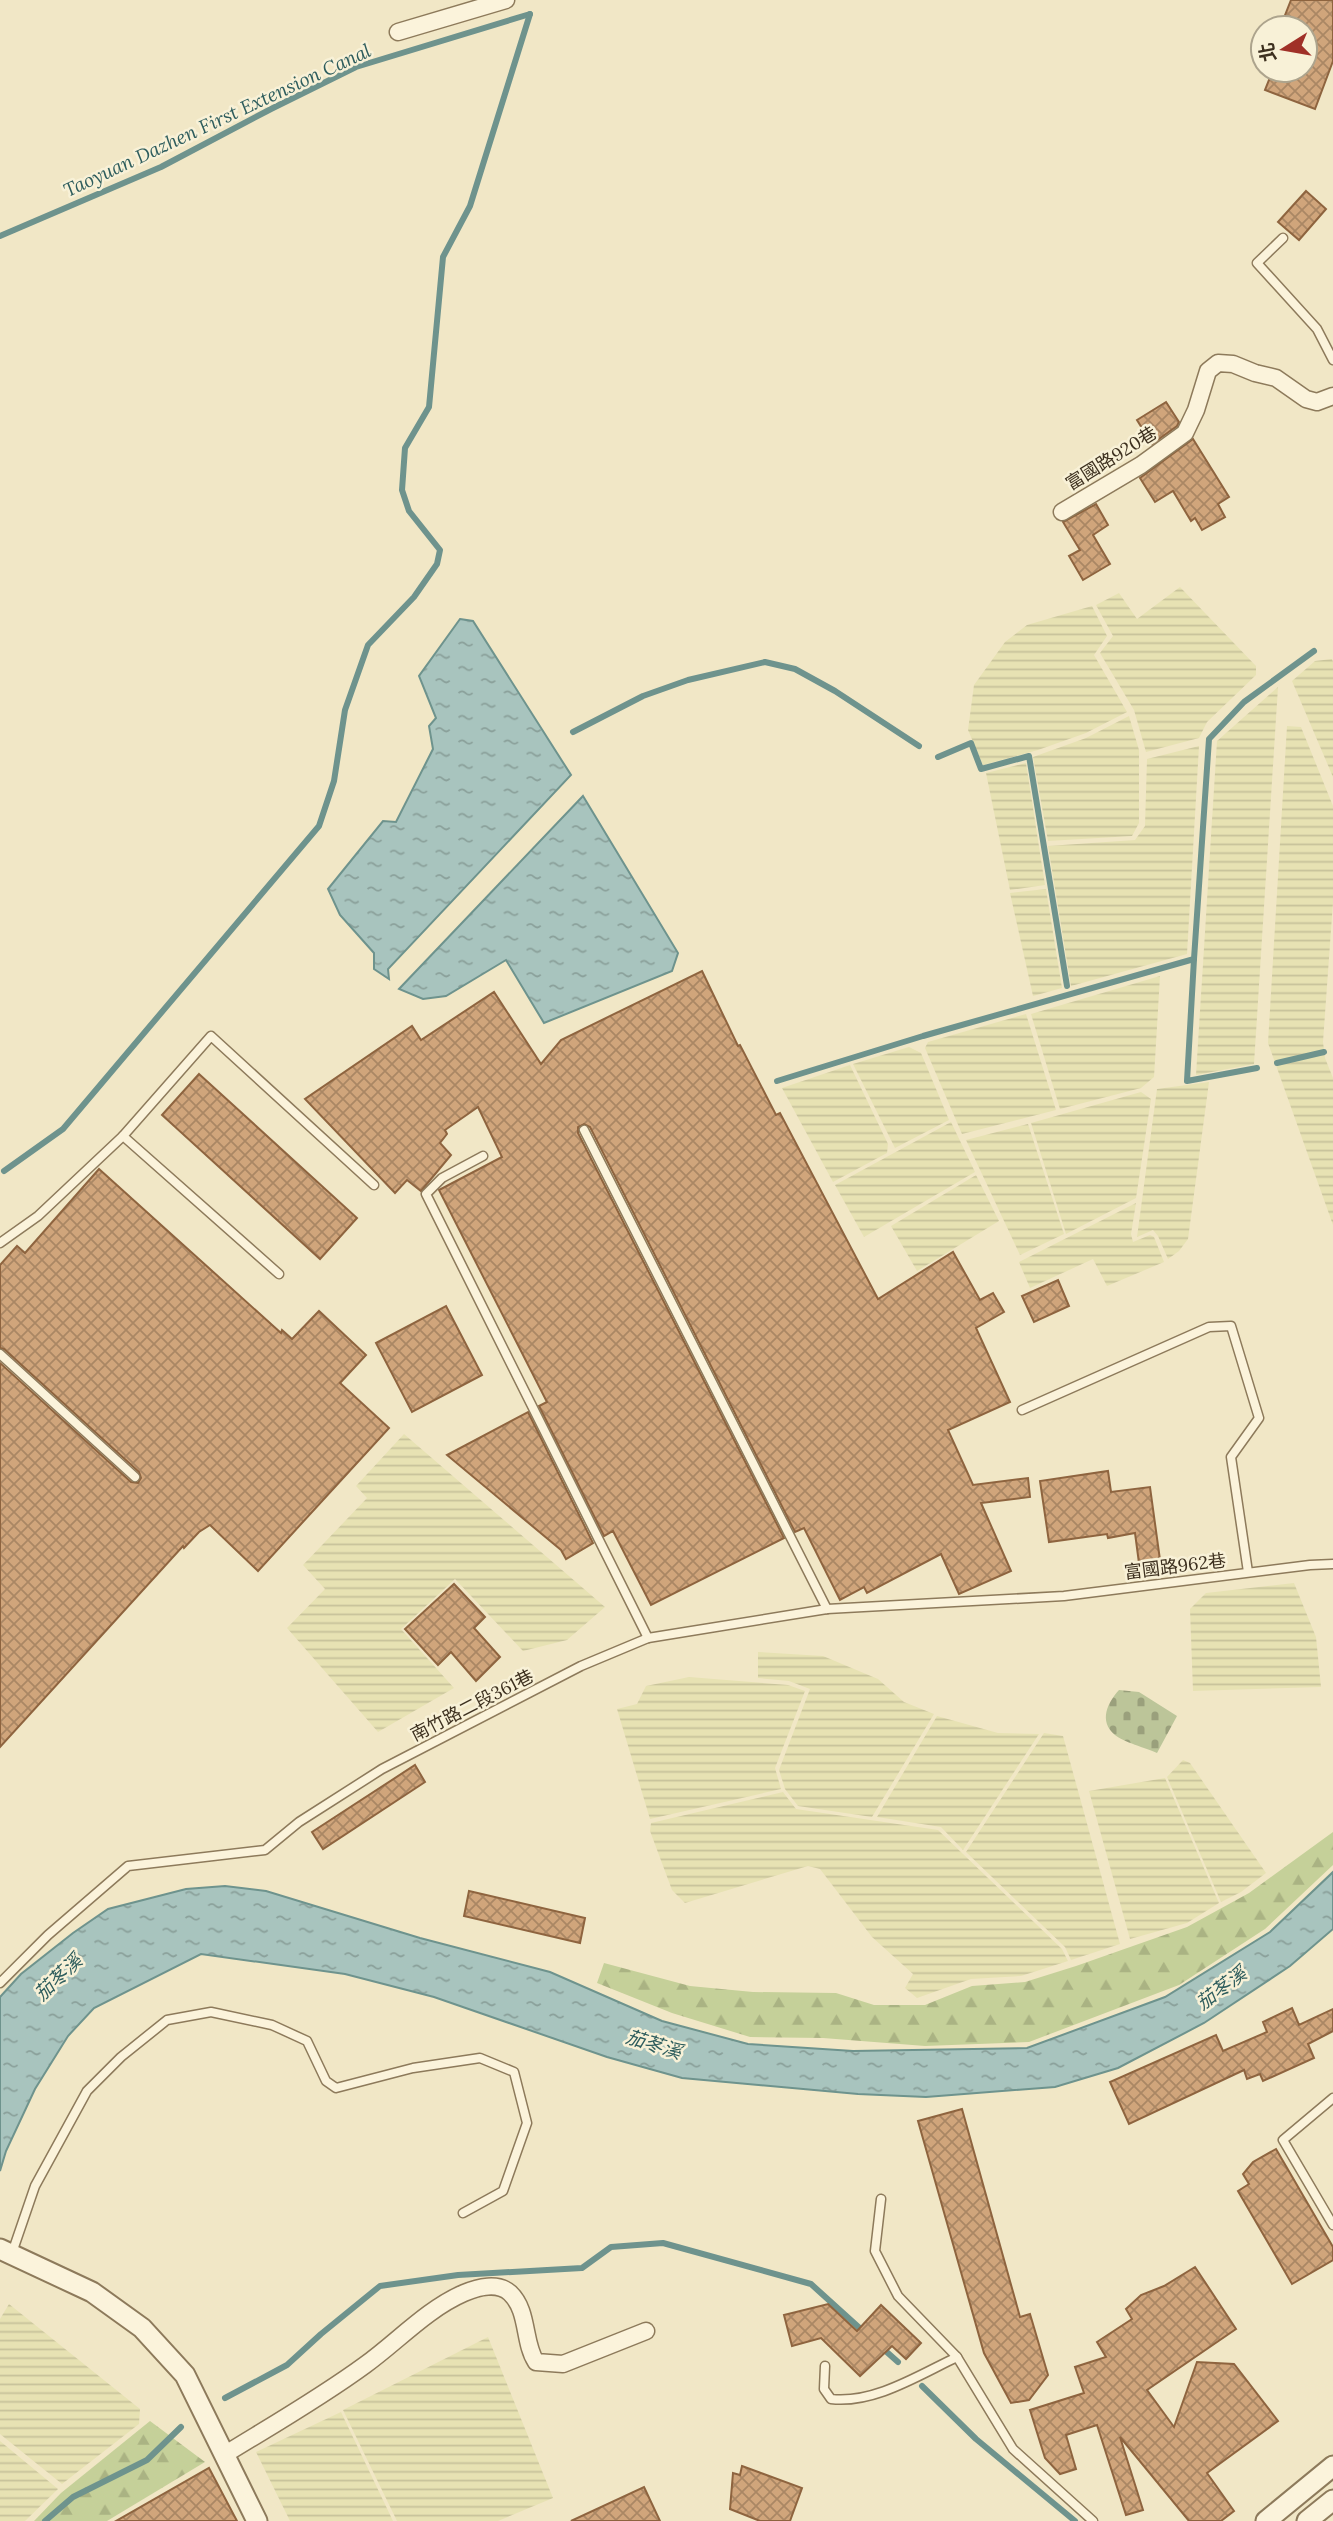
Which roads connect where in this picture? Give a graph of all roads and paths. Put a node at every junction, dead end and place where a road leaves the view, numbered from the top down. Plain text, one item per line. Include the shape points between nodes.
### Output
1 (506, 0) edge
2 (398, 32) dead end
3 (1283, 238) dead end
4 (1333, 360) edge
5 (1333, 396) edge
6 (1062, 512) dead end
7 (584, 1130) dead end
8 (123, 1136) junction
9 (483, 1156) dead end
10 (374, 1185) dead end
11 (0, 1243) edge
12 (279, 1274) dead end
13 (0, 1353) edge
14 (1022, 1410) dead end
15 (135, 1477) dead end
16 (1333, 1564) edge
17 (1248, 1572) junction
18 (1022, 1599) joint
19 (827, 1609) junction
20 (648, 1637) junction
21 (0, 1983) edge
22 (1333, 2098) edge
23 (881, 2199) dead end
24 (463, 2213) dead end
25 (1333, 2225) edge
26 (4, 2250) edge
27 (646, 2331) dead end
28 (957, 2357) junction
29 (825, 2366) dead end
30 (225, 2455) junction
31 (1333, 2466) edge
32 (1333, 2500) edge
33 (257, 2521) edge
34 (1093, 2521) edge
35 (1266, 2521) edge
36 (1307, 2521) edge

1 - 2 street
3 - 4 lane via 1257,263 1317,329
5 - 6 street, 富國路920巷 via 1317,402 1306,399 1276,378 1233,363 1218,363 1208,372 1185,433
7 - 19 lane
8 - 10 lane via 211,1036
8 - 11 lane via 38,1216
8 - 12 lane
9 - 20 lane via 442,1178 426,1194
13 - 15 lane
14 - 17 lane via 1209,1327 1231,1325 1259,1418 1231,1457
16 - 17 lane, 富國路962巷
17 - 18 lane, 富國路962巷
18 - 19 lane, 南竹路二段361巷
19 - 20 lane, 南竹路二段361巷
20 - 21 lane, 南竹路二段361巷 via 581,1666 382,1769 299,1822 265,1850 128,1866
22 - 25 lane via 1283,2140
23 - 28 lane via 876,2251 898,2296
24 - 26 lane via 503,2191 527,2123 514,2072 480,2058 413,2068 336,2088 326,2081 307,2041 272,2025 211,2012 167,2020 87,2091
26 - 30 street via 92,2292 142,2328 185,2375
27 - 30 street via 562,2364 536,2362 517,2304 509,2292 488,2285 444,2304 363,2367
28 - 29 lane via 850,2401 831,2399 824,2389
28 - 34 lane via 1013,2449
30 - 33 street
31 - 35 street
32 - 36 street

